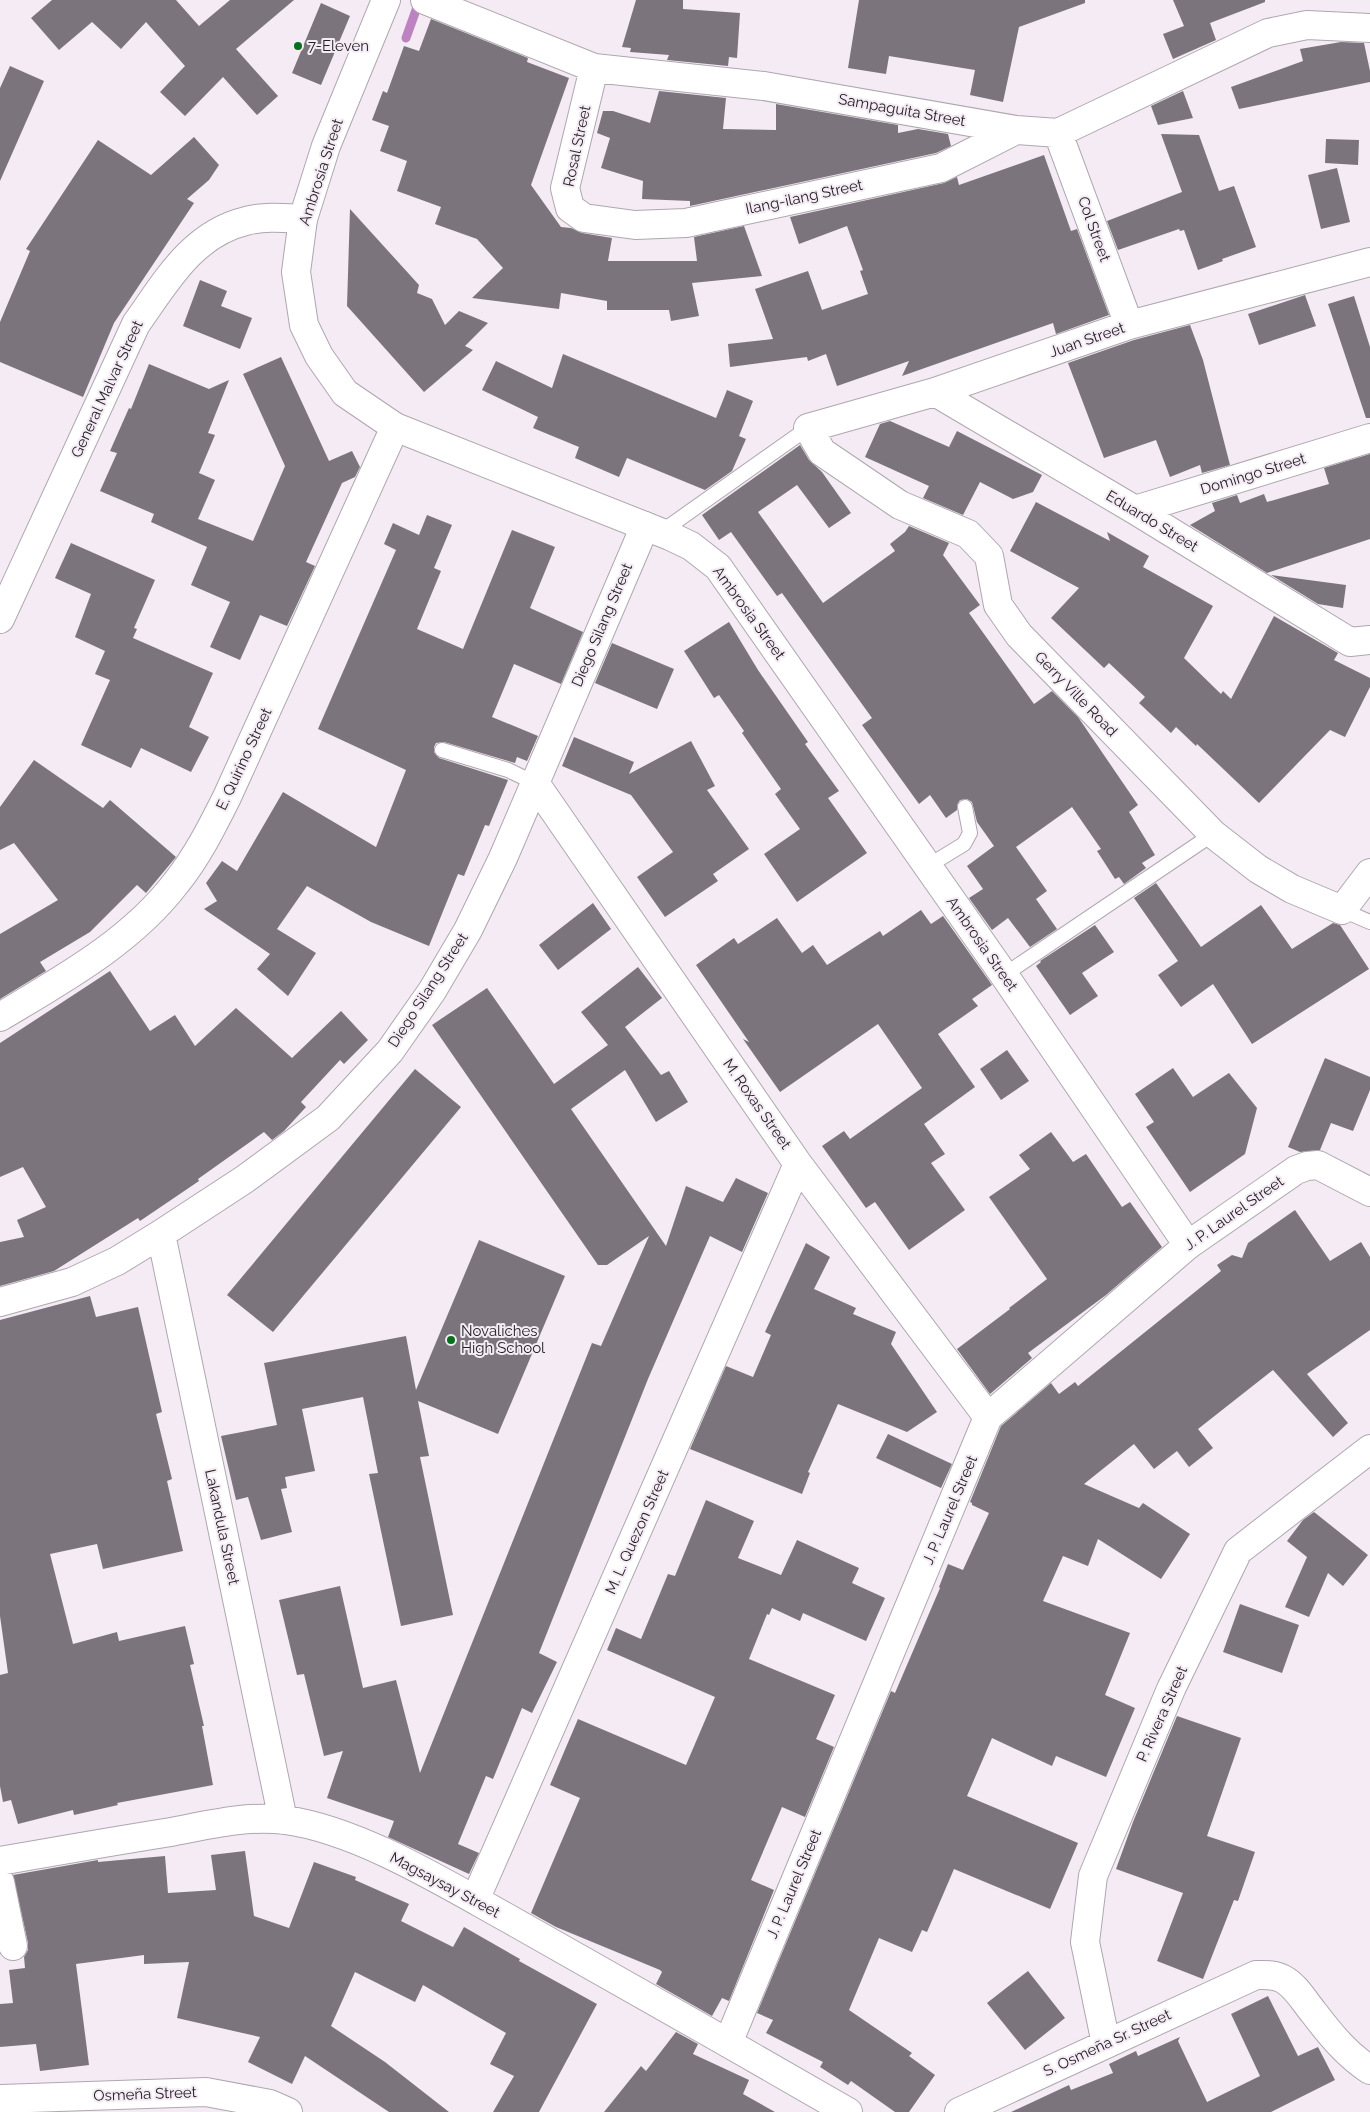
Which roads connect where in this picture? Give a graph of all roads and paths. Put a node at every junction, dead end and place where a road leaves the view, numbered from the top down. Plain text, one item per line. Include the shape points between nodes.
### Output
1 (386, 0) edge
2 (426, 0) edge
3 (1370, 28) edge
4 (594, 68) junction
5 (1016, 130) junction
6 (1058, 133) junction
7 (584, 218) joint
8 (304, 219) junction
9 (1370, 262) edge
10 (1129, 325) junction
11 (934, 392) junction
12 (395, 427) junction
13 (808, 428) junction
14 (1370, 438) edge
15 (1135, 510) junction
16 (653, 529) junction
17 (0, 619) edge
18 (1370, 640) edge
19 (442, 750) dead end
20 (535, 783) junction
21 (965, 807) dead end
22 (1213, 834) junction
23 (928, 866) junction
24 (1370, 873) edge
25 (1342, 910) junction
26 (1370, 922) edge
27 (1004, 975) junction
28 (0, 1017) edge
29 (798, 1164) junction
30 (1370, 1192) edge
31 (161, 1234) junction
32 (1188, 1245) junction
33 (0, 1302) edge
34 (988, 1417) junction
35 (1370, 1449) edge
36 (283, 1820) junction
37 (0, 1861) edge
38 (0, 1882) edge
39 (475, 1900) junction
40 (13, 1946) dead end
41 (728, 2043) junction
42 (1106, 2044) junction
43 (1370, 2070) edge
44 (0, 2099) edge
45 (73, 2104) edge
46 (288, 2112) edge
47 (848, 2112) edge
48 (959, 2112) edge

1 - 8 street, Ambrosia Street via 326,146
2 - 4 street, Sampaguita Street
3 - 6 street, Sampaguita Street via 1307,25 1268,33
4 - 5 street, Sampaguita Street via 764,86
4 - 7 street, Rosal Street via 565,188 570,208
5 - 6 street, Sampaguita Street
5 - 7 street, Ilang-ilang Street via 941,168 686,223 635,225
6 - 10 street, Col Street
8 - 12 street, Ambrosia Street via 296,272 304,325 319,356 345,393
8 - 17 street, General Malvar Street via 246,220 214,233 188,252 136,324
9 - 10 street, Juan Street
10 - 11 street, Juan Street
11 - 13 street, Juan Street
11 - 15 street, Eduardo Street
12 - 16 street, Ambrosia Street
12 - 28 street, E. Quirino Street via 227,798 206,839 176,884 147,916 113,945 74,973
13 - 16 lane
13 - 22 street, Gerry Ville Road via 822,452 900,505 968,534 989,556 998,605 1019,635
14 - 15 street, Domingo Street
15 - 18 street, Eduardo Street via 1350,642
16 - 20 street, Diego Silang Street
16 - 23 street, Ambrosia Street via 691,546 718,567
19 - 20 lane via 508,770
20 - 29 street, M. Roxas Street
20 - 31 street, Diego Silang Street via 468,930 432,991 390,1051 328,1118 245,1179
21 - 23 lane via 970,833 964,844
22 - 25 street, Gerry Ville Road via 1258,869 1292,889
22 - 27 lane
23 - 27 street, Ambrosia Street
24 - 25 street
25 - 26 lane
27 - 32 street, Ambrosia Street
29 - 34 street, M. Roxas Street
29 - 39 street, M. L. Quezon Street
30 - 32 street, J. P. Laurel Street via 1318,1165 1307,1166 1296,1170
31 - 33 street, Diego Silang Street via 117,1261 72,1282
31 - 36 street, Lakandula Street
32 - 34 street, J. P. Laurel Street
34 - 41 street, J. P. Laurel Street
35 - 42 street, P. Rivera Street via 1238,1551 1171,1689 1093,1876 1085,1942
36 - 37 street, Magsaysay Street via 230,1822
36 - 39 street, Magsaysay Street via 338,1833
38 - 40 street
39 - 41 street, Magsaysay Street
41 - 47 street, Magsaysay Street
42 - 43 street, S. Osmeña Sr. Street via 1256,1975 1270,1974 1293,1987 1332,2036
42 - 48 street, S. Osmeña Sr. Street
44 - 45 street, Osmeña Street
45 - 46 street, Osmeña Street via 206,2092 270,2104

